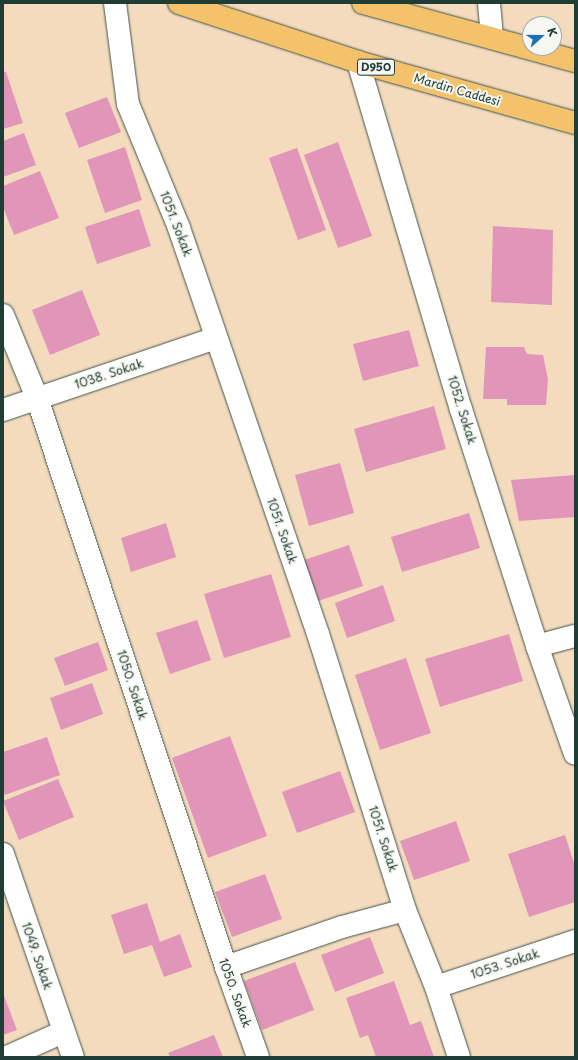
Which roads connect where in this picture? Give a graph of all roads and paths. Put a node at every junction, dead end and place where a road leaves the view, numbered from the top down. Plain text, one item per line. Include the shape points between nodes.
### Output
1 (115, 3) edge
2 (179, 3) edge
3 (363, 3) edge
4 (489, 3) edge
5 (492, 38) junction
6 (575, 61) edge
7 (358, 62) junction
8 (575, 123) edge
9 (3, 315) edge
10 (216, 338) junction
11 (37, 398) junction
12 (3, 410) edge
13 (575, 636) edge
14 (537, 646) junction
15 (575, 754) edge
16 (3, 854) edge
17 (405, 910) junction
18 (575, 941) edge
19 (226, 967) junction
20 (436, 987) junction
21 (63, 1032) junction
22 (7, 1057) edge
23 (73, 1057) edge
24 (258, 1057) edge
25 (459, 1057) edge

1 - 10 street, 1051. Sokak via 128,104 179,228
2 - 7 highway, Mardin Caddesi / D950
3 - 5 highway
4 - 5 street
5 - 6 highway
7 - 8 highway, Mardin Caddesi / D950
7 - 14 street, 1052. Sokak via 461,409
9 - 11 street, 1050. Sokak
10 - 11 street, 1038. Sokak
10 - 17 street, 1051. Sokak via 318,634
11 - 12 street, 1038. Sokak
11 - 19 street, 1050. Sokak
13 - 14 street
14 - 15 street, 1052. Sokak
16 - 21 street, 1049. Sokak
17 - 19 street
17 - 20 street, 1051. Sokak
18 - 20 street, 1053. Sokak
19 - 24 street, 1050. Sokak
20 - 25 street, 1051. Sokak
21 - 22 street
21 - 23 street, 1049. Sokak

